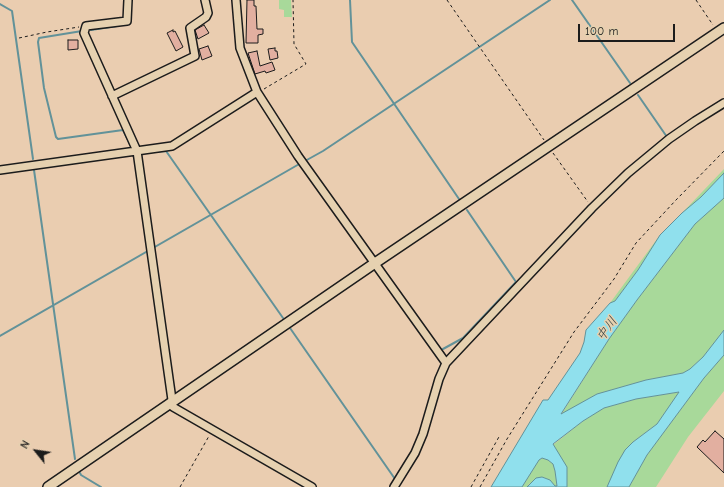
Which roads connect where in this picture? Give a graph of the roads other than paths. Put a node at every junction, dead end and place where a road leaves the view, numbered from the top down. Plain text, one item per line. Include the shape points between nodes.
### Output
1 (128, 0) edge
2 (205, 0) edge
3 (236, 0) edge
4 (721, 30) edge
5 (256, 92) junction
6 (112, 96) junction
7 (724, 103) edge
8 (137, 151) junction
9 (0, 170) edge
10 (375, 263) junction
11 (446, 363) junction
12 (171, 402) junction
13 (48, 487) edge
14 (312, 487) edge
15 (394, 487) edge

1 - 6 street via 127,21 86,26 84,33
2 - 6 street via 208,13 206,17 190,28 195,56
3 - 5 street via 240,48
4 - 10 street
5 - 8 street via 172,146
5 - 10 street
6 - 8 street
7 - 11 street via 695,121 628,172
8 - 9 street
8 - 12 street
10 - 11 street
10 - 12 street
11 - 15 street via 423,434 415,453
12 - 13 street
12 - 14 street via 172,407

